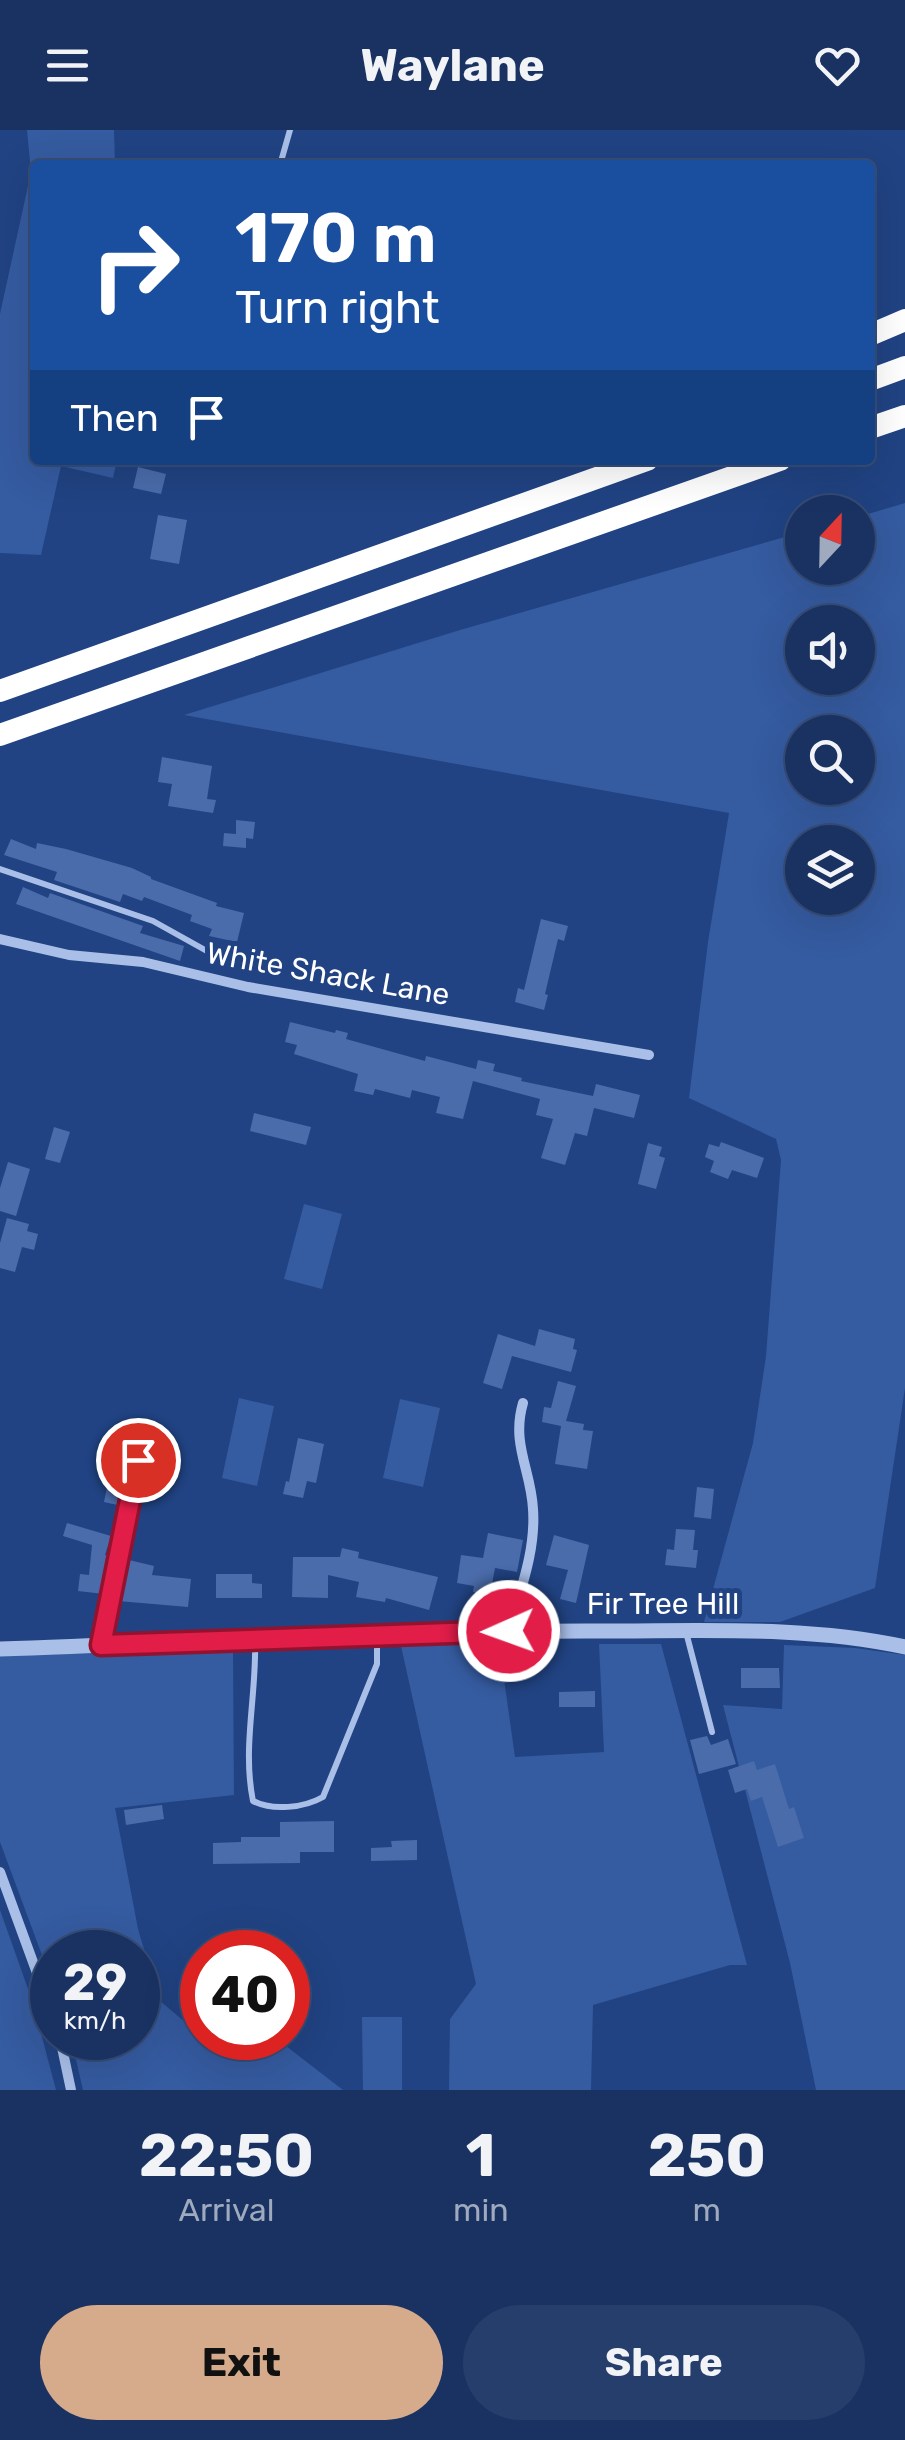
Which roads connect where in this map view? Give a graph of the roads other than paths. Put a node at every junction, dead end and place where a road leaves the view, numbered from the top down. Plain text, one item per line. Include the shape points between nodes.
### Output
1 (290, 130) edge
2 (281, 160) edge
3 (905, 320) edge
4 (875, 334) edge
5 (905, 367) edge
6 (875, 378) edge
7 (905, 416) edge
8 (875, 426) edge
9 (766, 465) edge
10 (613, 467) edge
11 (0, 691) edge
12 (0, 736) edge
13 (0, 869) edge
14 (0, 940) edge
15 (223, 960) dead end
16 (649, 1056) dead end
17 (523, 1403) dead end
18 (138, 1460) dead end
19 (509, 1631) junction
20 (686, 1631) junction
21 (377, 1635) junction
22 (255, 1640) junction
23 (101, 1645) junction
24 (905, 1647) edge
25 (0, 1649) edge
26 (712, 1732) dead end
27 (0, 1872) edge
28 (30, 1954) edge
29 (65, 2060) edge
30 (71, 2090) edge

1 - 2 lane
3 - 4 highway
5 - 6 highway
7 - 8 highway
9 - 12 highway
10 - 11 highway
13 - 15 lane via 154,921
14 - 16 street, White Shack Lane
17 - 19 street via 518,1443 534,1524
18 - 23 lane
19 - 20 street, Fir Tree Hill
19 - 21 street, Fir Tree Hill
20 - 24 street, Fir Tree Hill via 826,1634
20 - 26 lane
21 - 22 street, Fir Tree Hill
21 - 22 lane via 376,1664 323,1797 272,1807 252,1801 249,1782
22 - 23 street, Fir Tree Hill
23 - 25 street, Fir Tree Hill
27 - 28 street
29 - 30 street

